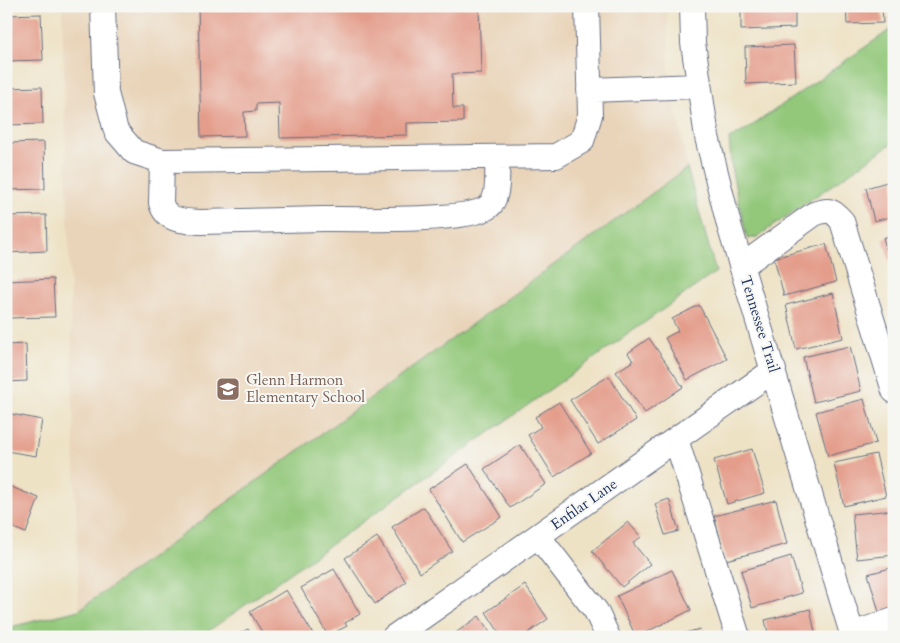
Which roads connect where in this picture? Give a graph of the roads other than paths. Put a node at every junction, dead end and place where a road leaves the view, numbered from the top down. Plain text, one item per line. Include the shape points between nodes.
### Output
1 (103, 6) edge
2 (587, 6) edge
3 (692, 6) edge
4 (700, 86) junction
5 (589, 90) junction
6 (497, 157) junction
7 (162, 161) junction
8 (742, 266) junction
9 (774, 370) junction
10 (894, 391) edge
11 (676, 439) junction
12 (538, 536) junction
13 (894, 620) edge
14 (852, 636) edge
15 (394, 637) edge
16 (608, 637) edge
17 (738, 637) edge

1 - 7 street via 106,93 116,130 134,152
2 - 5 street
3 - 4 street, Tennessee Trail via 693,42
4 - 5 street
4 - 8 street, Tennessee Trail via 707,137
5 - 6 street via 590,115 582,141 556,156
6 - 7 street
6 - 7 street via 494,199 489,207 475,213 399,218 201,222 172,218 163,209
8 - 9 street, Tennessee Trail
8 - 10 street via 814,214 826,210 836,213 842,221
9 - 11 street, Enfilar Lane
9 - 14 street, Tennessee Trail
11 - 12 street, Enfilar Lane
11 - 17 street
12 - 15 street, Enfilar Lane
12 - 16 street via 596,611
13 - 14 street

